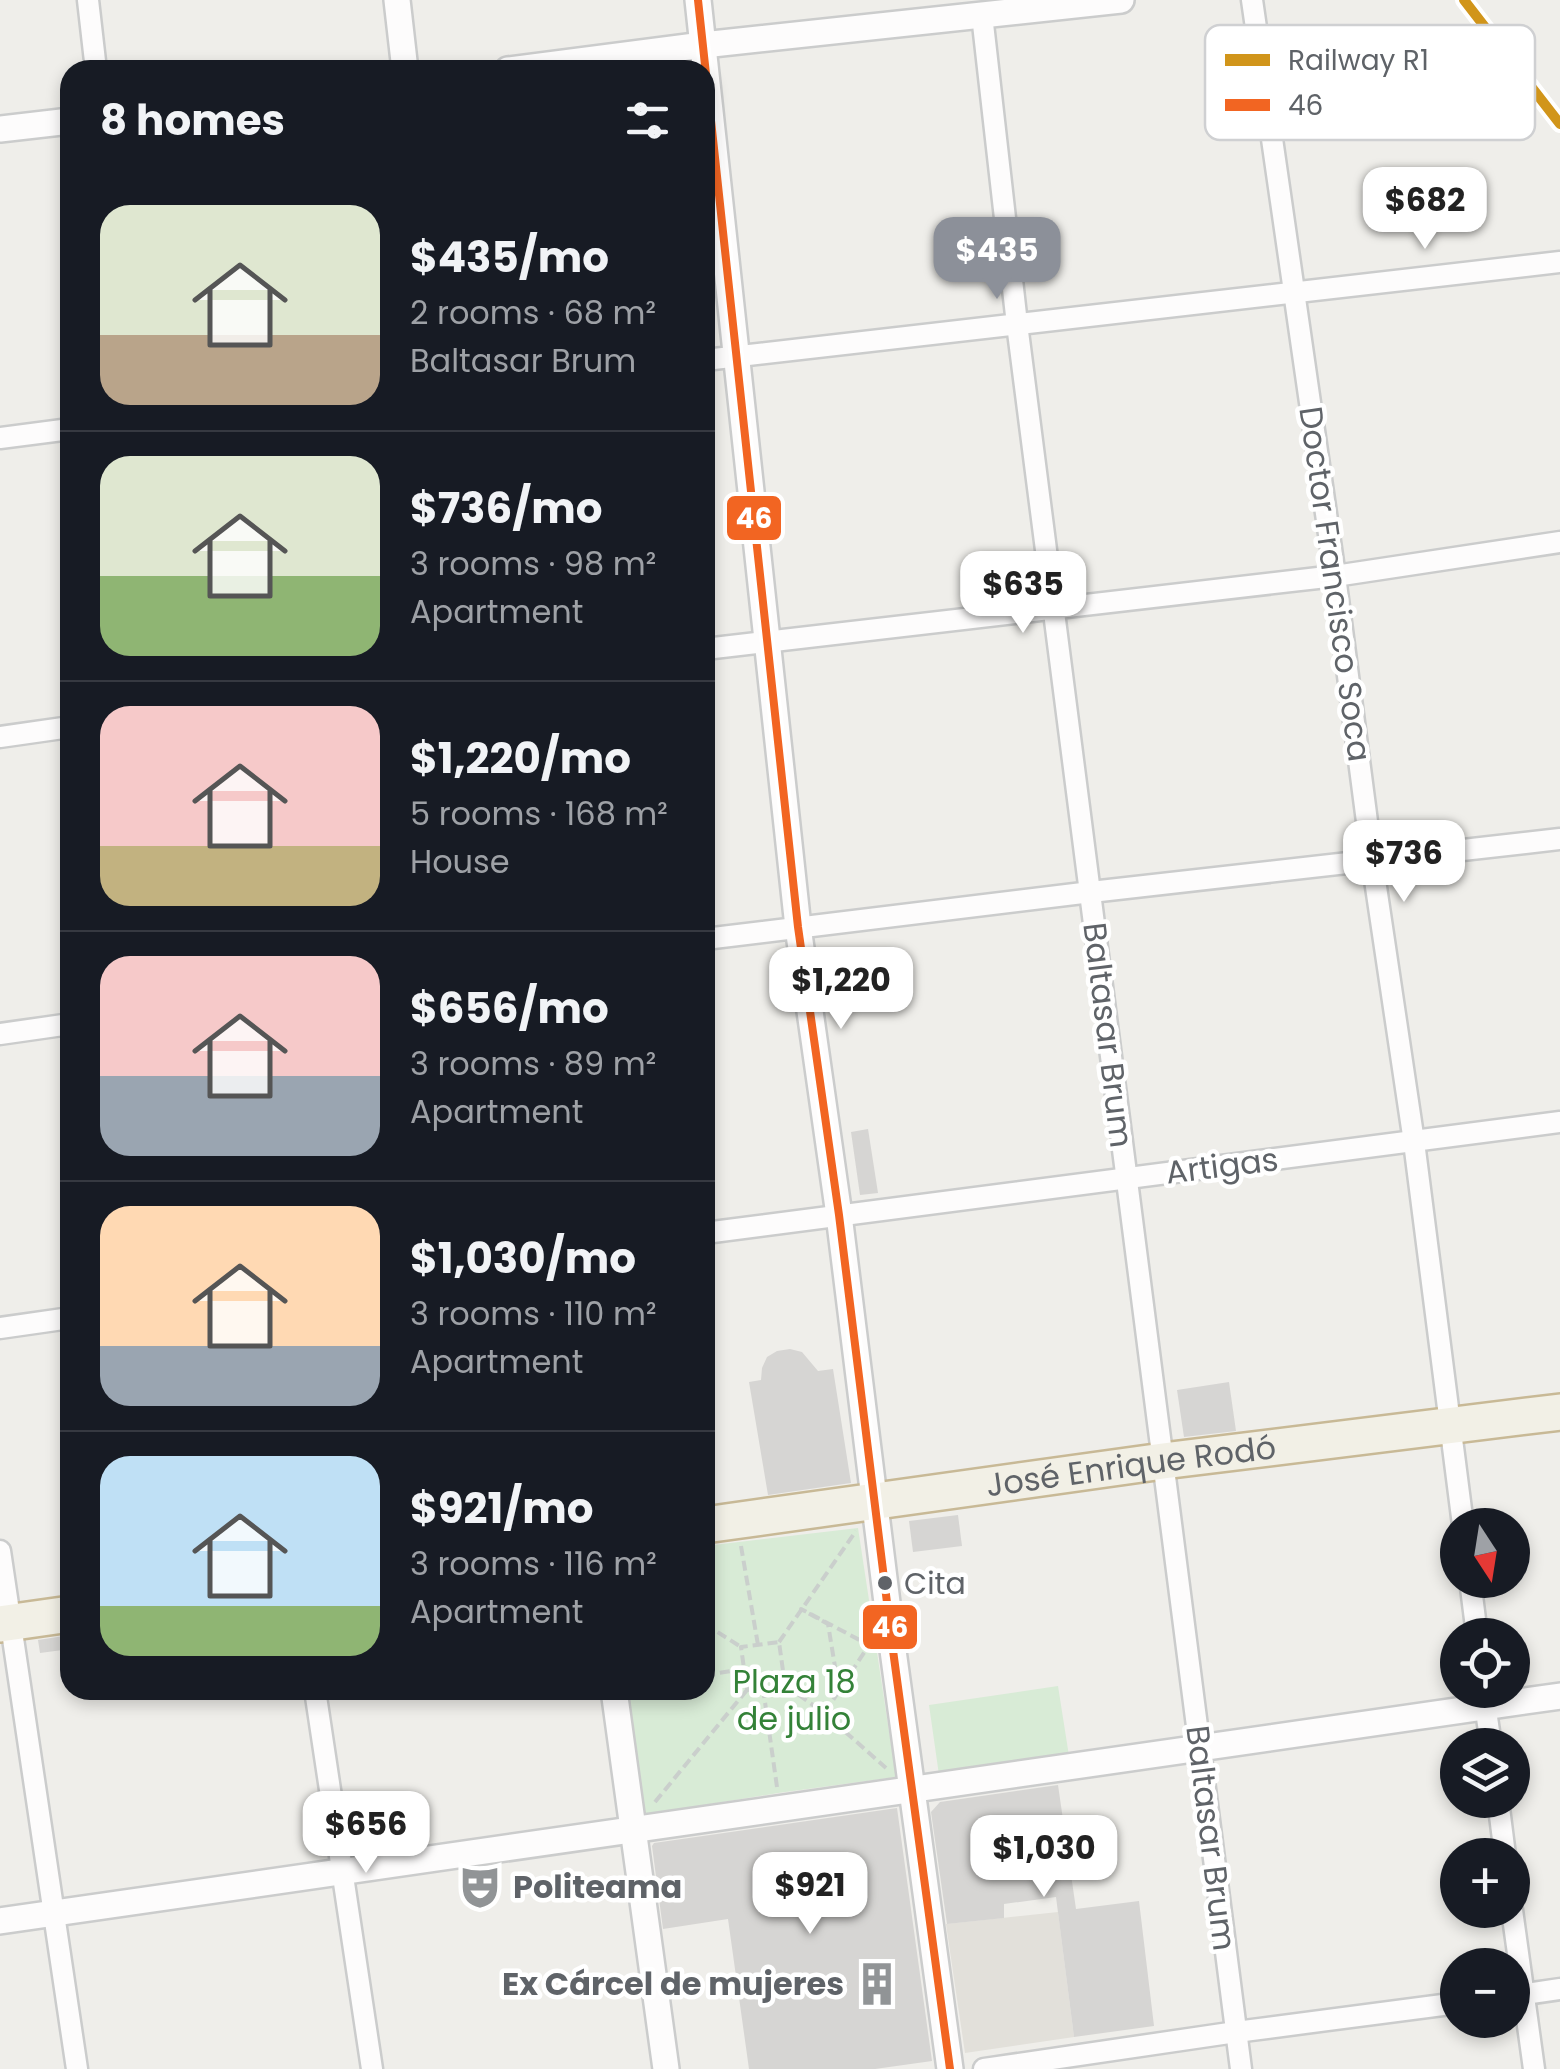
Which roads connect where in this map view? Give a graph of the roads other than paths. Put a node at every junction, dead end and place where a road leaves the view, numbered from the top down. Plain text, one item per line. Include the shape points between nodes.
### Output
1 (88, 0) edge
2 (397, 0) edge
3 (698, 0) edge
4 (1121, 0) edge
5 (1252, 0) edge
6 (981, 8) edge
7 (1256, 25) edge
8 (704, 45) junction
9 (95, 60) edge
10 (404, 60) edge
11 (586, 60) edge
12 (706, 60) edge
13 (60, 122) edge
14 (0, 129) edge
15 (1273, 140) edge
16 (715, 149) edge
17 (1560, 262) edge
18 (1295, 292) junction
19 (1017, 324) junction
20 (737, 357) junction
21 (715, 359) edge
22 (60, 431) edge
23 (0, 438) edge
24 (1560, 542) edge
25 (1334, 576) junction
26 (1054, 608) junction
27 (769, 640) junction
28 (715, 648) edge
29 (60, 728) edge
30 (0, 737) edge
31 (1560, 839) edge
32 (1372, 860) junction
33 (1090, 892) junction
34 (798, 927) junction
35 (715, 938) edge
36 (60, 1025) edge
37 (0, 1034) edge
38 (1560, 1122) edge
39 (1414, 1142) junction
40 (1126, 1178) junction
41 (839, 1215) junction
42 (715, 1231) edge
43 (60, 1319) edge
44 (0, 1328) edge
45 (1560, 1412) edge
46 (1450, 1426) junction
47 (1163, 1461) junction
48 (875, 1501) junction
49 (1461, 1508) edge
50 (715, 1524) edge
51 (0, 1550) edge
52 (60, 1615) edge
53 (5, 1623) edge
54 (1560, 1696) edge
55 (1530, 1697) edge
56 (316, 1700) edge
57 (615, 1700) edge
58 (1440, 1706) edge
59 (1200, 1748) junction
60 (913, 1790) junction
61 (634, 1829) junction
62 (340, 1871) junction
63 (54, 1913) junction
64 (0, 1921) edge
65 (1560, 1989) edge
66 (1530, 1993) edge
67 (1440, 2005) edge
68 (1236, 2032) junction
69 (1527, 2038) edge
70 (78, 2069) edge
71 (372, 2069) edge
72 (666, 2069) edge
73 (950, 2069) edge
74 (984, 2069) edge
75 (1241, 2069) edge
76 (1534, 2069) edge

1 - 9 street
2 - 10 street
3 - 8 street
4 - 6 street
5 - 7 street, Doctor Francisco Soca
6 - 8 street
6 - 19 street, Baltasar Brum
8 - 11 street
8 - 12 street
13 - 14 street
15 - 18 street, Doctor Francisco Soca
16 - 20 street
17 - 18 street
18 - 19 street
18 - 25 street, Doctor Francisco Soca
19 - 20 street
19 - 26 street, Baltasar Brum
20 - 21 street
20 - 27 street
22 - 23 street
24 - 25 street
25 - 26 street
25 - 32 street, Doctor Francisco Soca
26 - 27 street
26 - 33 street, Baltasar Brum
27 - 28 street
27 - 34 street
29 - 30 street
31 - 32 street
32 - 33 street
32 - 39 street, Doctor Francisco Soca
33 - 34 street
33 - 40 street, Baltasar Brum
34 - 35 street
34 - 41 street
36 - 37 street
38 - 39 street, Artigas
39 - 40 street, Artigas
39 - 46 street, Doctor Francisco Soca
40 - 41 street, Artigas
40 - 47 street, Baltasar Brum
41 - 42 street, Artigas
41 - 48 street
43 - 44 street
45 - 46 highway, José Enrique Rodó
46 - 47 highway, José Enrique Rodó
46 - 49 street, Doctor Francisco Soca
47 - 48 highway, José Enrique Rodó
47 - 59 street, Baltasar Brum
48 - 50 highway, José Enrique Rodó
48 - 60 street
51 - 53 street
52 - 53 highway
53 - 63 street
54 - 55 street
56 - 62 street
57 - 61 street
58 - 59 street
59 - 60 street
59 - 68 street, Baltasar Brum
60 - 61 street
60 - 73 street
61 - 62 street
61 - 72 street
62 - 63 street
62 - 71 street
63 - 64 street
63 - 70 street
65 - 66 street
67 - 68 street
68 - 74 street
68 - 75 street, Baltasar Brum
69 - 76 street

